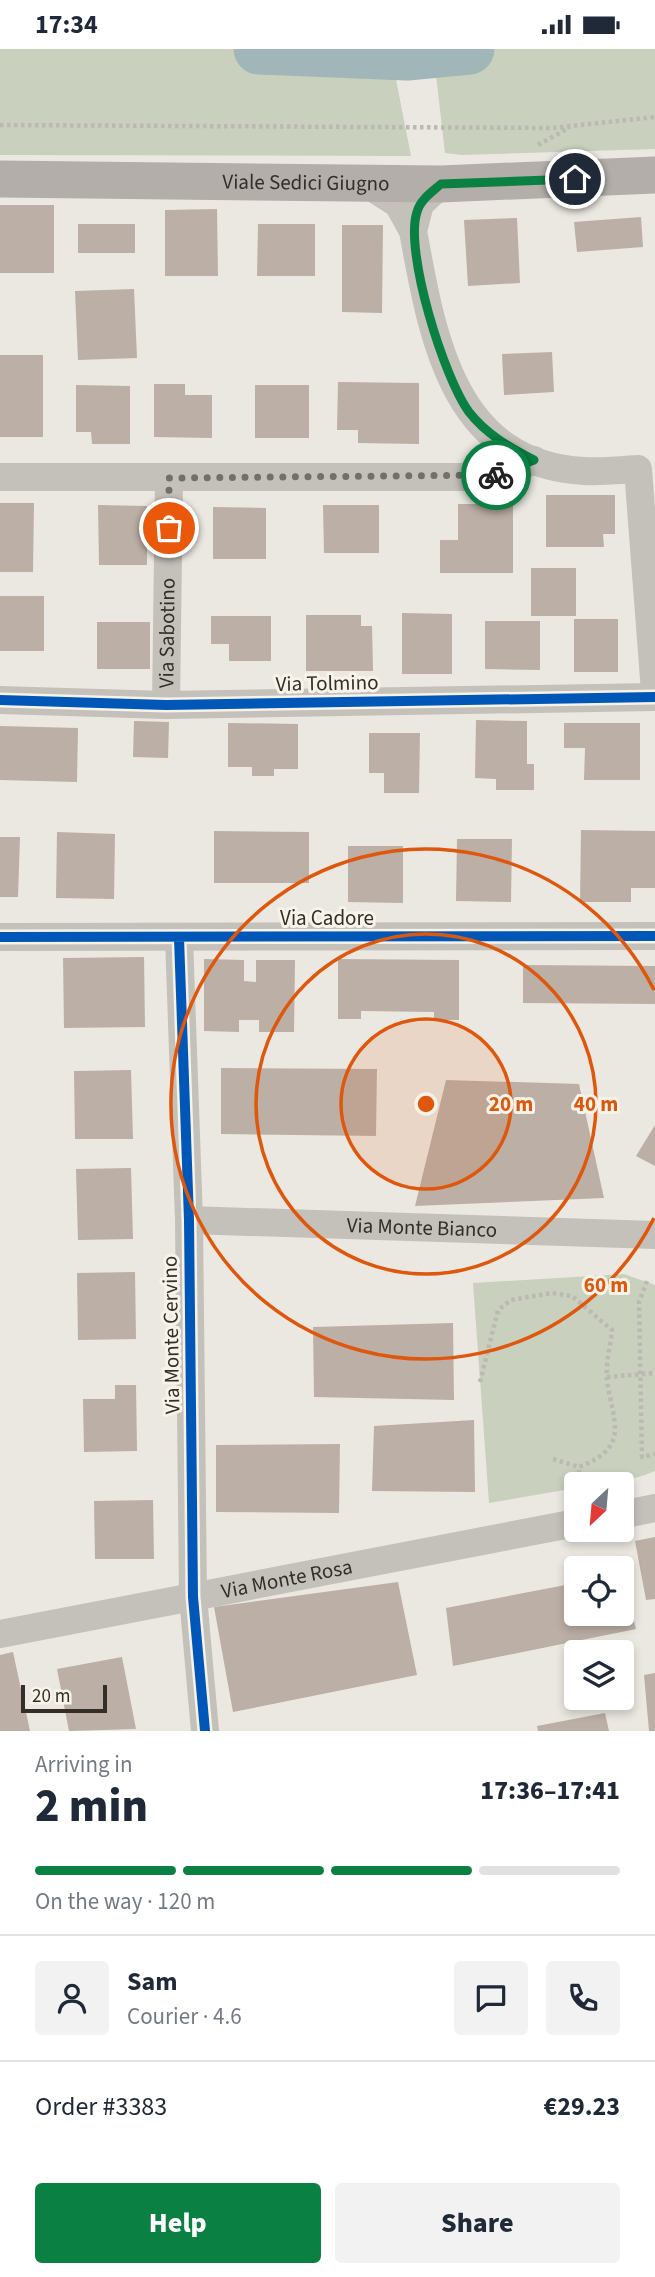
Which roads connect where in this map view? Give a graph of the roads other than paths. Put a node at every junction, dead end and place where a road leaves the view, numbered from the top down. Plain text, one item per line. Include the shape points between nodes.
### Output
1 (655, 175) edge
2 (0, 179) edge
3 (367, 184) junction
4 (441, 184) junction
5 (413, 232) junction
6 (534, 460) junction
7 (646, 467) edge
8 (0, 477) edge
9 (169, 478) junction
10 (655, 692) edge
11 (655, 697) edge
12 (0, 701) edge
13 (166, 705) junction
14 (655, 936) edge
15 (0, 937) edge
16 (179, 938) junction
17 (188, 1220) junction
18 (655, 1235) edge
19 (655, 1508) edge
20 (634, 1512) edge
21 (564, 1525) edge
22 (193, 1597) junction
23 (0, 1635) edge
24 (205, 1731) edge

1 - 4 main road, Viale Sedici Giugno
2 - 3 main road, Viale Sedici Giugno
3 - 4 main road, Viale Sedici Giugno
3 - 5 street via 398,204
4 - 5 street via 420,204
5 - 6 street via 436,335 456,392 489,433
6 - 7 street via 583,471
6 - 9 street via 503,475
7 - 10 street
8 - 9 street
9 - 13 street, Via Sabotino
11 - 13 street, Via Tolmino
12 - 13 street, Via Tolmino
14 - 16 street, Via Cadore
15 - 16 street, Via Cadore
16 - 17 street, Via Monte Cervino
17 - 18 street, Via Monte Bianco
17 - 22 street, Via Monte Cervino
19 - 20 street
21 - 22 street, Via Monte Rosa
22 - 23 street, Via Monte Rosa
22 - 24 street, Via Monte Cervino

